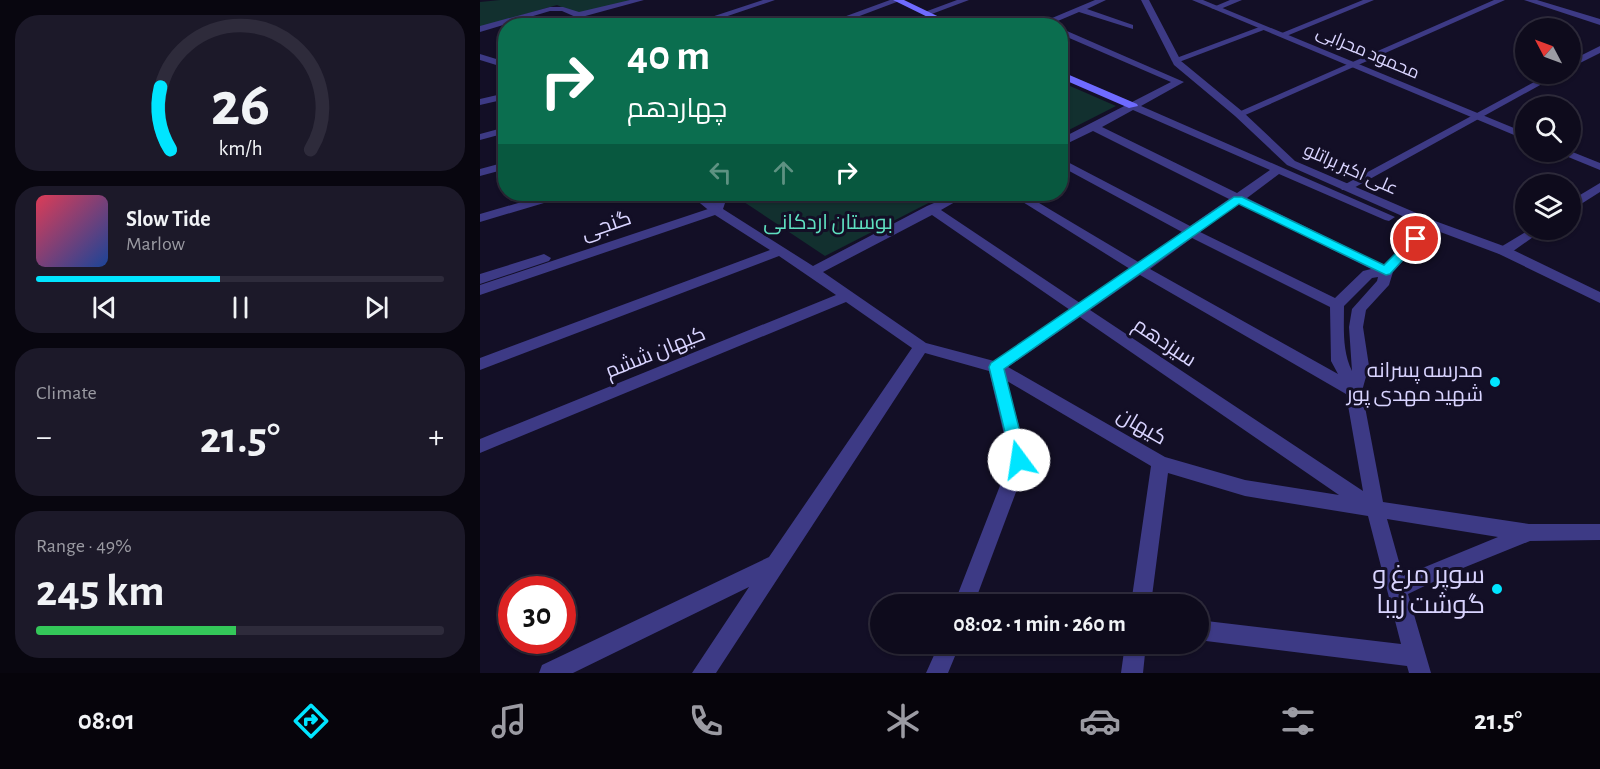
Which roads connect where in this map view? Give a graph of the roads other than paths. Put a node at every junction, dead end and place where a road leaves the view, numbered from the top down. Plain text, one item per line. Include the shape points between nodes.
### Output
1 (640, 0) edge
2 (771, 0) edge
3 (898, 0) edge
4 (965, 0) edge
5 (1102, 0) edge
6 (1145, 0) edge
7 (1196, 0) edge
8 (1238, 0) edge
9 (1370, 0) edge
10 (1501, 0) edge
11 (1528, 0) edge
12 (1215, 8) junction
13 (1079, 9) junction
14 (926, 13) junction
15 (517, 18) edge
16 (714, 18) edge
17 (846, 18) edge
18 (937, 18) edge
19 (1058, 18) edge
20 (1600, 22) edge
21 (498, 23) edge
22 (1131, 27) dead end
23 (480, 28) edge
24 (1265, 28) junction
25 (1068, 34) edge
26 (1281, 35) junction
27 (1600, 49) edge
28 (480, 57) edge
29 (1581, 59) edge
30 (1176, 60) junction
31 (498, 63) edge
32 (1353, 65) junction
33 (1068, 78) edge
34 (1536, 84) edge
35 (498, 98) edge
36 (480, 102) edge
37 (1133, 106) junction
38 (1239, 114) junction
39 (1476, 116) junction
40 (1094, 127) junction
41 (498, 132) edge
42 (1515, 132) edge
43 (480, 137) edge
44 (1068, 140) edge
45 (1581, 160) edge
46 (1068, 165) edge
47 (498, 167) edge
48 (1600, 167) edge
49 (1277, 170) junction
50 (480, 172) edge
51 (1346, 187) junction
52 (1600, 187) edge
53 (1238, 199) junction
54 (1581, 200) edge
55 (537, 201) edge
56 (704, 201) edge
57 (719, 201) edge
58 (949, 201) edge
59 (1027, 201) edge
60 (932, 209) junction
61 (716, 210) junction
62 (1389, 217) dead end
63 (480, 218) edge
64 (1431, 224) junction
65 (1191, 232) junction
66 (1522, 240) edge
67 (781, 251) junction
68 (1504, 252) junction
69 (1140, 270) junction
70 (1386, 271) junction
71 (813, 272) junction
72 (480, 279) edge
73 (480, 290) edge
74 (847, 296) junction
75 (1600, 298) edge
76 (1338, 305) junction
77 (1081, 310) junction
78 (921, 347) junction
79 (480, 364) edge
80 (996, 367) junction
81 (1354, 391) junction
82 (480, 446) edge
83 (1160, 463) junction
84 (1375, 509) junction
85 (1600, 532) edge
86 (1529, 533) junction
87 (780, 561) junction
88 (1398, 589) junction
89 (968, 594) edge
90 (1142, 594) edge
91 (1209, 632) edge
92 (945, 654) edge
93 (1135, 654) edge
94 (1418, 664) edge
95 (550, 673) edge
96 (703, 673) edge
97 (938, 673) edge
98 (1132, 673) edge

1 - 15 street via 578,15 550,9
2 - 16 street
3 - 14 main road
3 - 17 street
4 - 14 street
5 - 13 street
6 - 30 street, علی اکبر براتلو
7 - 12 street, محمود محرابی
8 - 12 street
9 - 26 street
10 - 32 street
11 - 20 street
12 - 24 street, محمود محرابی
13 - 19 street
13 - 22 street
14 - 18 main road
21 - 23 street
24 - 26 street, محمود محرابی
24 - 30 street
25 - 37 street via 1179,82
26 - 32 street, محمود محرابی
27 - 29 street
28 - 31 street
30 - 38 street, علی اکبر براتلو
32 - 38 street
32 - 39 street, محمود محرابی
33 - 37 main road
34 - 39 street
35 - 36 street
37 - 40 street
37 - 49 street
38 - 51 street, علی اکبر براتلو via 1291,163
39 - 42 street, محمود محرابی
39 - 51 street
40 - 44 street
40 - 53 street
41 - 43 street
45 - 48 street
46 - 65 street
47 - 50 street
49 - 53 street
49 - 62 street
51 - 64 street, علی اکبر براتلو
52 - 54 street
53 - 65 street
53 - 70 street
55 - 63 street
56 - 61 street, کیهان
57 - 61 street
58 - 60 street
59 - 69 street
60 - 71 street
60 - 77 street, سیزدهم
61 - 67 street, کیهان
61 - 72 street, گنجی via 680,212
61 - 73 street, گنجی
64 - 68 street, علی اکبر براتلو
64 - 70 street
65 - 69 street
65 - 76 street
66 - 68 street
67 - 71 street, کیهان
67 - 79 street
68 - 75 street, علی اکبر براتلو
69 - 77 street
69 - 81 street
70 - 76 street via 1368,274
70 - 81 street via 1384,282 1359,309 1356,327 1361,366
71 - 74 street, کیهان
74 - 78 street, کیهان
74 - 82 street, کیهان ششم
76 - 81 street via 1339,361
77 - 80 street
77 - 84 street, سیزدهم
78 - 80 street, کیهان
78 - 87 street
80 - 83 street, کیهان
80 - 89 street via 1019,460
81 - 84 street
83 - 84 street, کیهان via 1245,488
83 - 90 street
84 - 86 street, کیهان
84 - 88 street
85 - 86 street, کیهان
86 - 88 street
87 - 95 street
87 - 96 street
88 - 94 street
91 - 94 street
92 - 97 street
93 - 98 street

